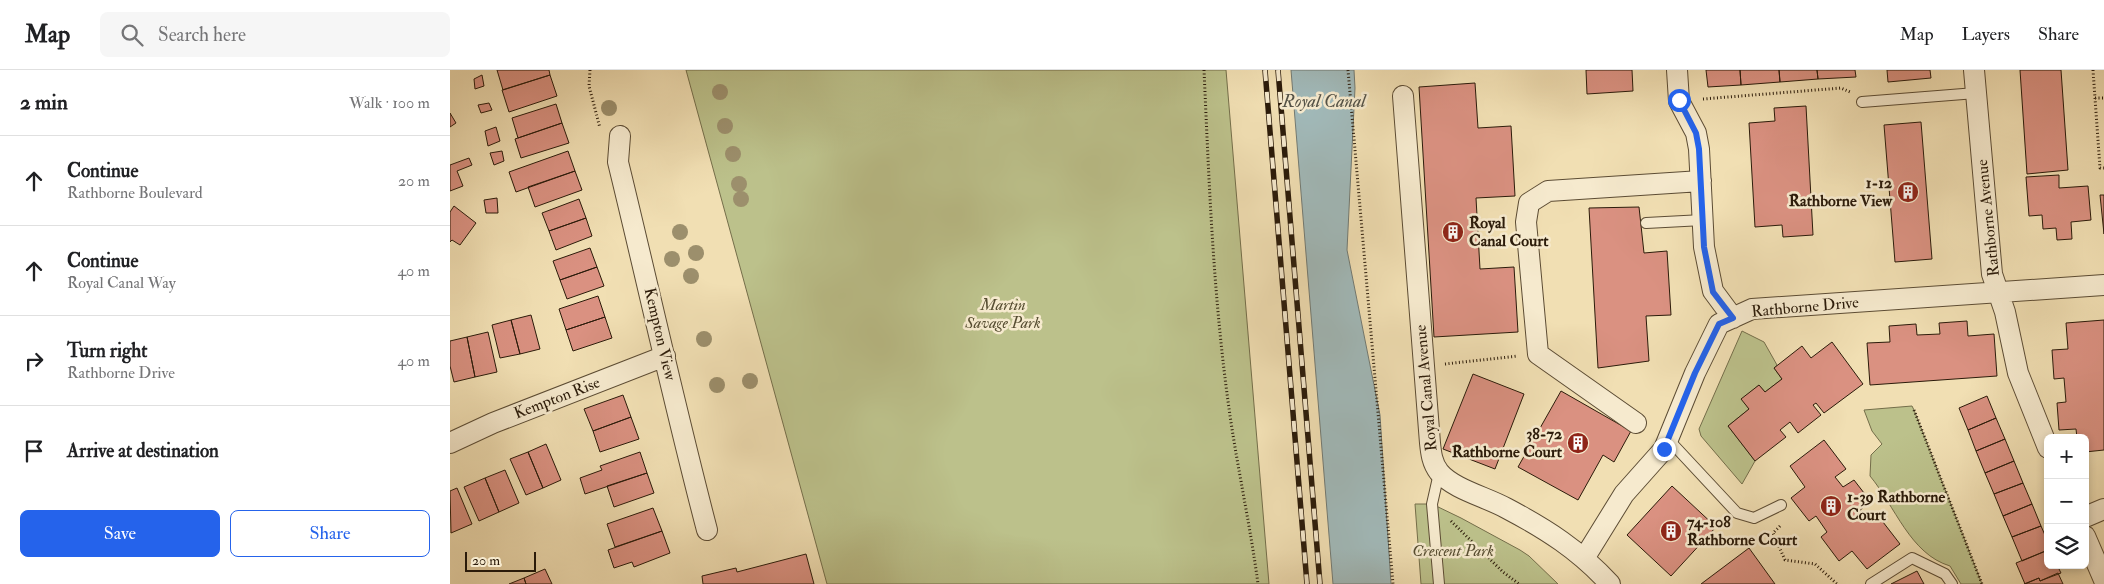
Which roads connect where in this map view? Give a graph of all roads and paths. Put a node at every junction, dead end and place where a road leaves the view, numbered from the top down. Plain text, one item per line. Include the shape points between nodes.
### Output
1 (590, 70) edge
2 (1204, 70) edge
3 (1348, 70) edge
4 (1677, 70) edge
5 (1974, 70) edge
6 (2093, 70) edge
7 (1976, 94) junction
8 (1403, 96) dead end
9 (2095, 98) junction
10 (2104, 98) edge
11 (1679, 100) junction
12 (1862, 102) joint
13 (600, 129) dead end
14 (620, 136) dead end
15 (2104, 168) edge
16 (1701, 181) junction
17 (1703, 220) junction
18 (1646, 223) dead end
19 (2104, 285) edge
20 (1997, 292) junction
21 (1733, 318) junction
22 (1538, 354) junction
23 (665, 356) junction
24 (1424, 367) junction
25 (1914, 410) dead end
26 (1636, 423) dead end
27 (2044, 438) edge
28 (1668, 439) junction
29 (450, 444) edge
30 (1439, 473) junction
31 (1432, 504) junction
32 (1780, 505) dead end
33 (2104, 509) edge
34 (2089, 515) edge
35 (1783, 523) dead end
36 (708, 530) dead end
37 (2089, 545) edge
38 (1584, 557) junction
39 (2104, 580) edge
40 (1258, 584) edge
41 (1393, 584) edge
42 (1439, 584) edge
43 (1519, 584) edge
44 (1610, 584) edge
45 (1837, 584) edge
46 (1871, 584) edge
47 (1952, 584) edge
48 (1982, 584) edge

1 - 13 path via 589,86
2 - 40 path via 1215,286 1228,402
3 - 41 path
4 - 11 street
5 - 7 street, Rathborne Avenue
6 - 9 path
7 - 12 lane
7 - 20 street, Rathborne Avenue via 1992,274
8 - 24 street, Royal Canal Avenue
9 - 10 path
9 - 15 path via 2100,168
11 - 12 path via 1841,88 1861,93
11 - 16 street via 1696,133
14 - 23 street, Kempton View via 618,162
16 - 17 street
16 - 22 street via 1548,191 1529,203 1526,222
17 - 18 lane
17 - 21 street via 1704,247 1713,292
19 - 20 street, Rathborne Drive
20 - 21 street, Rathborne Drive via 1752,309
20 - 27 street, Rathborne Avenue via 2005,312 2018,373
21 - 28 street, Rathborne Drive via 1719,324
22 - 24 path
22 - 26 street
23 - 29 street, Kempton Rise via 493,423
23 - 36 street, Kempton View
24 - 30 street, Royal Canal Avenue via 1430,443 1433,463
25 - 48 path
28 - 32 lane via 1737,513 1754,518
28 - 38 street, Rathborne Drive via 1664,449 1624,494
30 - 31 lane
30 - 38 street, Royal Canal Avenue via 1454,484 1538,526
31 - 42 lane
31 - 43 path
33 - 34 street
35 - 45 path via 1773,533 1785,560 1815,564
37 - 39 street
38 - 44 street, Royal Canal Avenue
46 - 47 lane via 1912,558 1945,574

